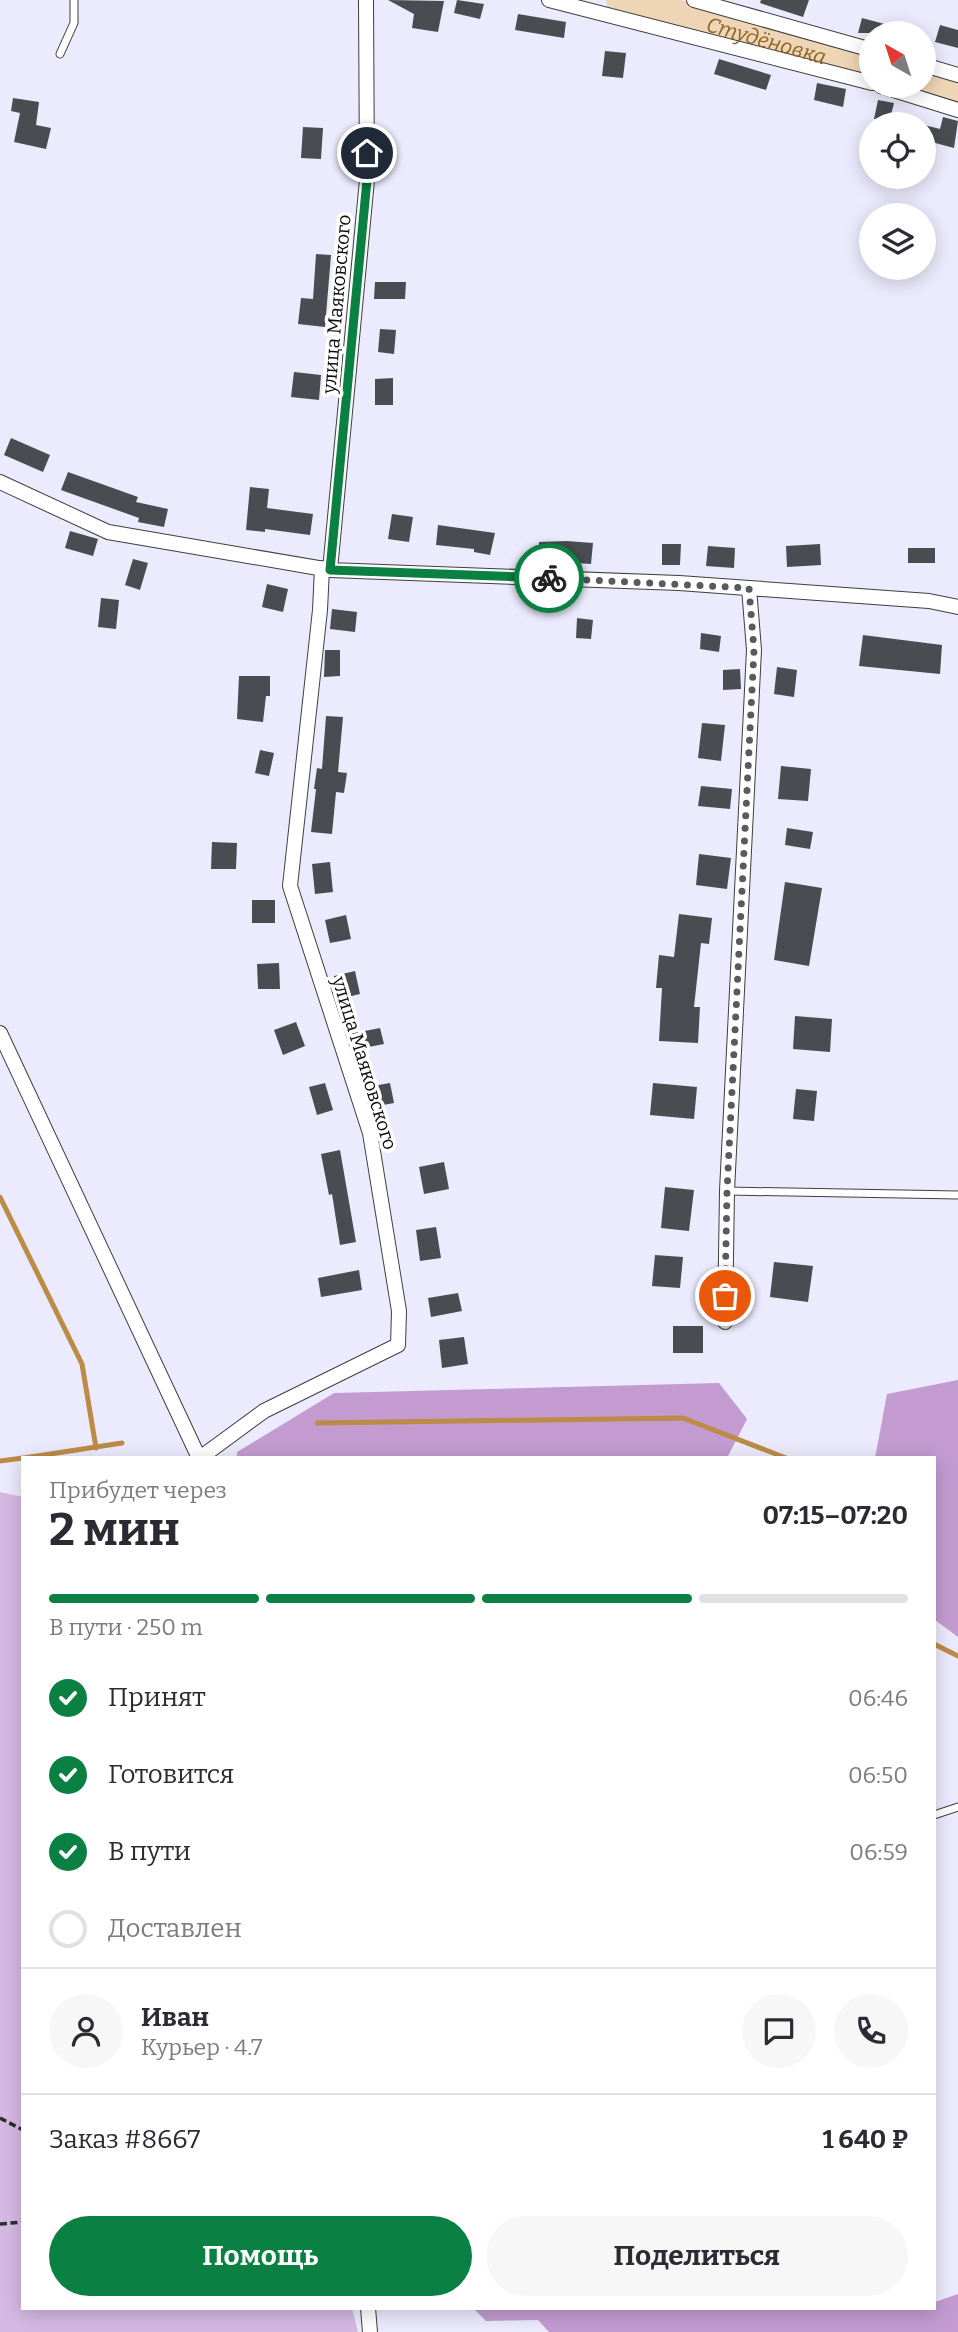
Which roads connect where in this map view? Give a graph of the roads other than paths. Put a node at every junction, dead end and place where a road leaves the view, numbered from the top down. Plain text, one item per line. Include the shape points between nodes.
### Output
1 (74, 0) edge
2 (366, 0) edge
3 (549, 0) edge
4 (694, 0) edge
5 (859, 46) edge
6 (60, 54) dead end
7 (936, 69) edge
8 (958, 75) edge
9 (859, 80) edge
10 (920, 98) edge
11 (958, 110) edge
12 (0, 482) edge
13 (326, 569) junction
14 (749, 588) junction
15 (958, 607) edge
16 (0, 1033) edge
17 (727, 1191) junction
18 (958, 1195) edge
19 (724, 1322) dead end
20 (199, 1456) edge
21 (203, 1456) edge
22 (958, 1807) edge
23 (936, 1814) edge
24 (368, 2310) edge
25 (370, 2332) edge

1 - 6 lane via 74,23
2 - 13 street, улица Маяковского via 367,180
3 - 9 street
4 - 5 street
7 - 8 street
10 - 11 street
12 - 13 street via 107,532
13 - 14 street
13 - 21 street, улица Маяковского via 290,886 370,1133 399,1311 398,1345 264,1411
14 - 15 street
14 - 17 street via 754,650
16 - 20 street
17 - 18 lane
17 - 19 street
22 - 23 lane
24 - 25 street

